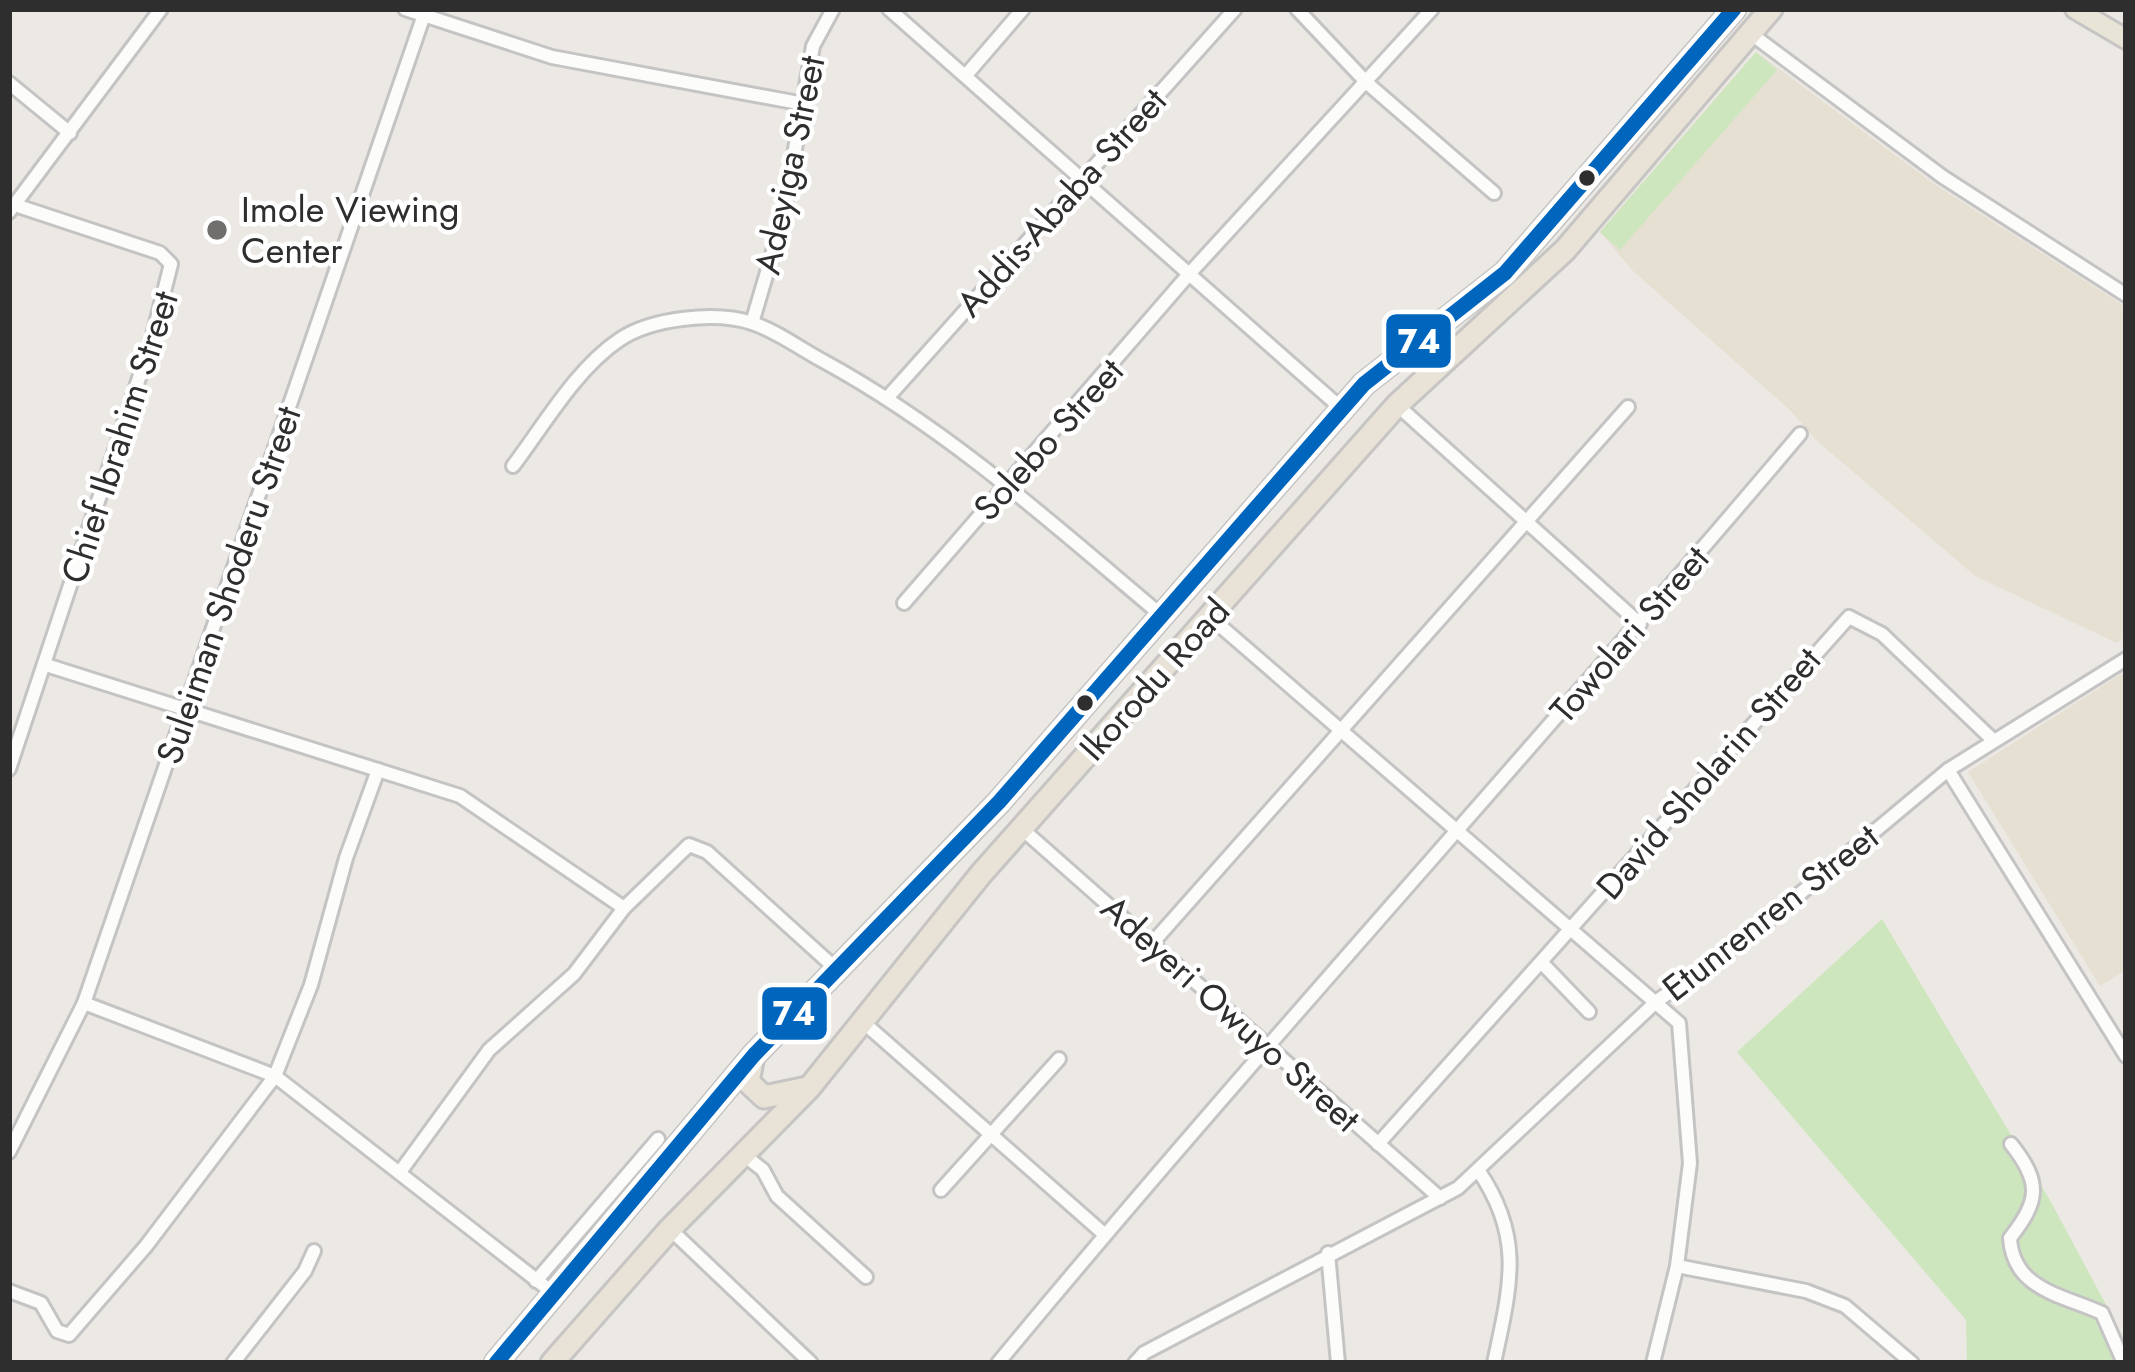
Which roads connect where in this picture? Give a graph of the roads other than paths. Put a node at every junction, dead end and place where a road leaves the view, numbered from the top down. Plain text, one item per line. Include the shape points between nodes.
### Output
1 (161, 9) edge
2 (405, 9) edge
3 (832, 9) edge
4 (889, 9) edge
5 (1023, 9) edge
6 (1235, 9) edge
7 (1297, 9) edge
8 (1432, 9) edge
9 (1734, 9) edge
10 (1771, 9) edge
11 (2075, 9) edge
12 (2097, 9) edge
13 (425, 13) edge
14 (2126, 26) edge
15 (1750, 33) junction
16 (2126, 39) edge
17 (968, 74) junction
18 (9, 83) edge
19 (1367, 83) junction
20 (804, 104) junction
21 (70, 133) junction
22 (1080, 178) junction
23 (1493, 193) dead end
24 (12, 208) edge
25 (1190, 273) junction
26 (2126, 295) edge
27 (752, 323) junction
28 (889, 397) junction
29 (1396, 405) junction
30 (1628, 407) dead end
31 (1342, 409) junction
32 (1800, 434) dead end
33 (513, 466) dead end
34 (1006, 485) junction
35 (1529, 524) junction
36 (904, 603) dead end
37 (1161, 615) junction
38 (1210, 617) junction
39 (1640, 624) junction
40 (2126, 659) edge
41 (46, 665) junction
42 (186, 706) junction
43 (1342, 733) junction
44 (1993, 740) junction
45 (9, 769) edge
46 (378, 770) junction
47 (1948, 770) junction
48 (1021, 828) junction
49 (1455, 831) junction
50 (624, 908) junction
51 (1570, 932) junction
52 (1154, 941) junction
53 (1542, 963) junction
54 (834, 967) junction
55 (1657, 1001) junction
56 (84, 1003) junction
57 (1589, 1012) dead end
58 (863, 1022) junction
59 (1267, 1044) junction
60 (754, 1055) junction
61 (2126, 1056) edge
62 (1059, 1059) dead end
63 (274, 1076) junction
64 (809, 1088) junction
65 (992, 1134) junction
66 (658, 1138) dead end
67 (1378, 1144) junction
68 (2012, 1144) dead end
69 (9, 1152) edge
70 (744, 1155) junction
71 (1478, 1170) junction
72 (400, 1172) junction
73 (941, 1190) dead end
74 (1440, 1198) junction
75 (670, 1229) junction
76 (1105, 1234) junction
77 (314, 1251) dead end
78 (1328, 1253) junction
79 (1677, 1266) junction
80 (866, 1276) dead end
81 (536, 1281) junction
82 (9, 1291) edge
83 (557, 1297) junction
84 (795, 1358) edge
85 (233, 1363) edge
86 (496, 1363) edge
87 (552, 1363) edge
88 (811, 1363) edge
89 (998, 1363) edge
90 (1135, 1363) edge
91 (1338, 1363) edge
92 (1494, 1363) edge
93 (1654, 1363) edge
94 (1912, 1363) edge
95 (2124, 1363) edge

1 - 21 street
2 - 13 street
3 - 20 street, Adeyiga Street via 813,46
4 - 17 street
5 - 17 street
6 - 22 street, Addis-Ababa Street
7 - 19 street
8 - 19 street, Solebo Street
9 - 31 highway, Ikorodu Road via 1505,273 1395,355
10 - 15 highway, Ikorodu Road
11 - 16 main road
12 - 14 main road
13 - 20 street via 552,57
13 - 42 street, Suleiman Shoderu Street
15 - 26 street via 1943,177
15 - 29 highway, Ikorodu Road via 1565,250
17 - 22 street
18 - 21 street
19 - 23 street
19 - 25 street, Solebo Street
20 - 27 street, Adeyiga Street
21 - 24 street
22 - 25 street
22 - 28 street, Addis-Ababa Street
24 - 41 street, Chief Ibrahim Street via 171,263
25 - 31 street
25 - 34 street, Solebo Street
27 - 28 street
27 - 33 street via 647,326 620,339
28 - 34 street
29 - 35 street
29 - 38 highway, Ikorodu Road
30 - 35 street
31 - 37 highway, Ikorodu Road
32 - 39 street, Towolari Street
34 - 36 street, Solebo Street
34 - 37 street
35 - 39 street
35 - 43 street
37 - 54 highway, Ikorodu Road via 999,802
38 - 43 street
38 - 48 highway, Ikorodu Road
39 - 49 street, Towolari Street
40 - 44 street, Etunrenren Street
41 - 42 street
41 - 45 street, Chief Ibrahim Street
42 - 46 street
42 - 56 street, Suleiman Shoderu Street
43 - 49 street
43 - 52 street
44 - 47 street, Etunrenren Street
44 - 51 street, David Sholarin Street via 1882,634 1849,617
46 - 50 street via 460,796
46 - 63 street
47 - 55 street, Etunrenren Street via 1748,938
47 - 61 street
48 - 52 street, Adeyeri Owuyo Street
48 - 58 highway, Ikorodu Road
49 - 51 street
49 - 59 street, Towolari Street
50 - 54 street via 688,844 697,846
50 - 72 street via 574,974 489,1050
51 - 53 street, David Sholarin Street
51 - 55 street
52 - 59 street, Adeyeri Owuyo Street
53 - 57 street
53 - 67 street, David Sholarin Street
54 - 60 highway, Ikorodu Road
55 - 71 street, Etunrenren Street
55 - 79 street via 1679,1023 1685,1074 1690,1163
56 - 63 street
56 - 69 street, Suleiman Shoderu Street
58 - 64 highway, Ikorodu Road
58 - 65 street
59 - 67 street, Adeyeri Owuyo Street
59 - 76 street, Towolari Street
60 - 64 highway via 748,1082 764,1097
60 - 83 highway, Ikorodu Road
62 - 65 street
63 - 72 street
63 - 82 street via 69,1335 41,1304
64 - 70 highway, Ikorodu Road
65 - 73 street
65 - 76 street
66 - 81 street
67 - 74 street, Adeyeri Owuyo Street
68 - 95 street via 2033,1179 2032,1212 2010,1238 2024,1277 2102,1313
70 - 75 highway, Ikorodu Road
70 - 80 street
71 - 74 street, Etunrenren Street
71 - 92 street via 1497,1198 1514,1270
72 - 81 street
74 - 78 street, Etunrenren Street
75 - 84 street
75 - 87 highway, Ikorodu Road
76 - 89 street, Towolari Street
77 - 85 street
78 - 90 street, Etunrenren Street
78 - 91 street
79 - 93 street
79 - 94 street via 1845,1306
81 - 83 street
83 - 86 highway, Ikorodu Road
84 - 88 street

